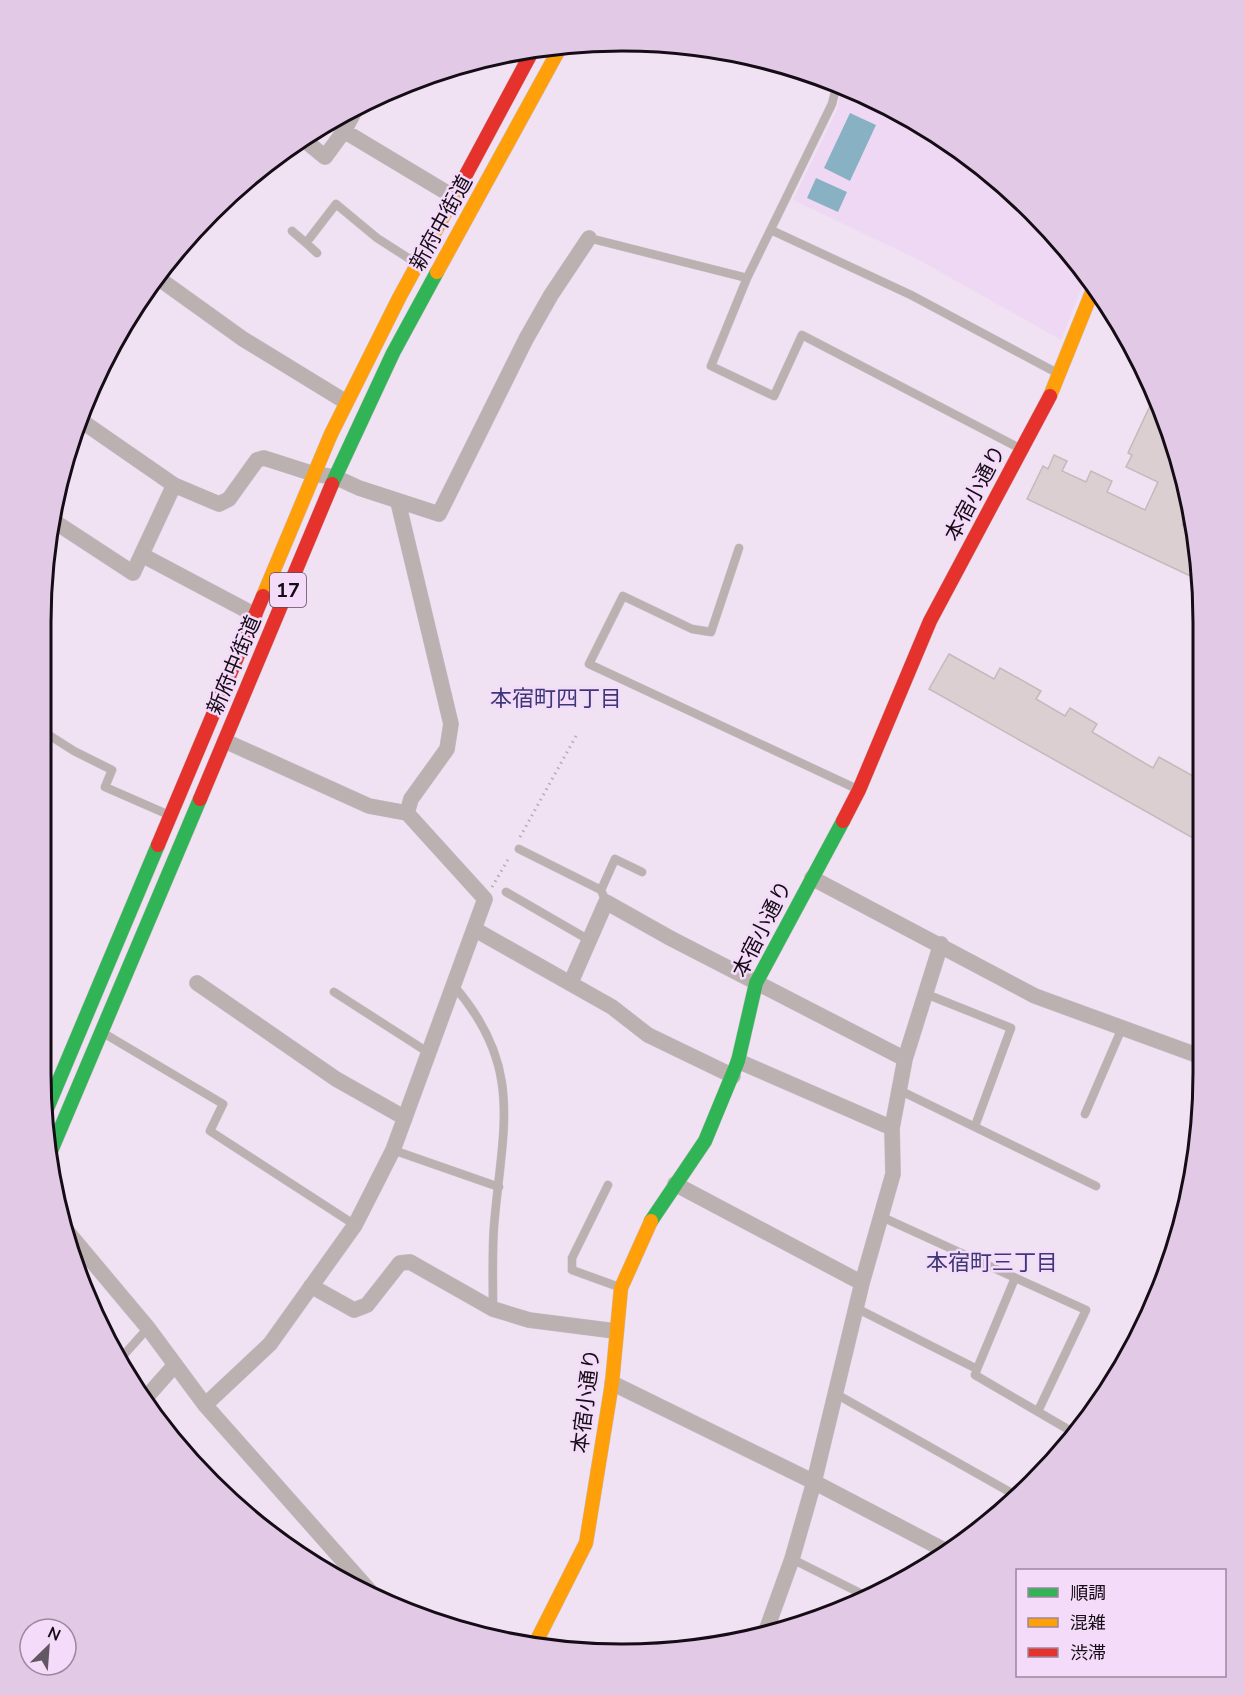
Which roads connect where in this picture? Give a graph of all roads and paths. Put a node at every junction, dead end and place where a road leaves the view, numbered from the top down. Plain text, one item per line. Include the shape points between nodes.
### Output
1 (556, 55) edge
2 (528, 59) edge
3 (835, 92) edge
4 (350, 120) edge
5 (344, 131) junction
6 (309, 144) edge
7 (454, 196) junction
8 (771, 230) junction
9 (292, 231) dead end
10 (589, 238) joint
11 (306, 243) junction
12 (317, 253) dead end
13 (417, 263) junction
14 (747, 278) junction
15 (163, 282) edge
16 (1091, 296) edge
17 (1060, 375) junction
18 (346, 402) junction
19 (86, 424) edge
20 (1022, 449) junction
21 (314, 474) junction
22 (335, 477) junction
23 (174, 485) junction
24 (398, 502) junction
25 (60, 525) edge
26 (739, 548) dead end
27 (142, 555) junction
28 (255, 615) junction
29 (51, 736) edge
30 (576, 736) dead end
31 (225, 741) junction
32 (859, 790) junction
33 (407, 813) junction
34 (170, 816) junction
35 (516, 849) junction
36 (642, 872) dead end
37 (812, 878) junction
38 (506, 892) dead end
39 (604, 896) junction
40 (485, 899) junction
41 (474, 929) junction
42 (589, 940) junction
43 (941, 944) junction
44 (571, 982) junction
45 (197, 983) dead end
46 (756, 983) junction
47 (454, 986) junction
48 (334, 992) dead end
49 (926, 994) junction
50 (1122, 1028) junction
51 (102, 1032) junction
52 (430, 1053) junction
53 (1193, 1054) edge
54 (905, 1059) junction
55 (738, 1061) junction
56 (733, 1076) junction
57 (899, 1090) junction
58 (52, 1095) edge
59 (1084, 1114) dead end
60 (405, 1118) junction
61 (975, 1126) junction
62 (892, 1128) junction
63 (55, 1141) edge
64 (393, 1150) junction
65 (675, 1184) junction
66 (608, 1185) dead end
67 (1096, 1186) dead end
68 (499, 1187) junction
69 (882, 1217) junction
70 (355, 1225) junction
71 (77, 1243) edge
72 (1015, 1278) junction
73 (862, 1284) junction
74 (310, 1286) junction
75 (621, 1288) junction
76 (856, 1308) junction
77 (493, 1309) junction
78 (148, 1328) junction
79 (615, 1331) junction
80 (125, 1354) edge
81 (174, 1366) junction
82 (977, 1369) junction
83 (612, 1383) junction
84 (150, 1394) edge
85 (836, 1394) junction
86 (205, 1405) junction
87 (1038, 1411) junction
88 (1068, 1429) edge
89 (814, 1482) junction
90 (1009, 1492) edge
91 (940, 1548) edge
92 (792, 1559) junction
93 (361, 1581) edge
94 (859, 1593) edge
95 (769, 1625) edge
96 (538, 1638) edge

1 - 22 main road, 新府中街道 / 17 via 393,353
2 - 7 main road, 新府中街道 / 17
3 - 8 lane
4 - 5 street
5 - 6 street via 325,157
5 - 7 street
7 - 13 main road, 新府中街道 / 17
8 - 14 lane
8 - 17 lane via 911,296
9 - 11 lane
10 - 14 lane
10 - 24 street via 526,339 439,514
11 - 12 lane
11 - 13 lane via 336,204 377,238
13 - 18 main road, 新府中街道 / 17
14 - 20 lane via 711,366 774,396 802,335
15 - 18 street via 243,339
16 - 17 main road, 本宿小通り
17 - 20 main road, 本宿小通り
18 - 21 main road, 新府中街道 / 17
19 - 23 street
20 - 32 main road, 本宿小通り via 930,621
21 - 22 street
21 - 23 street via 264,458 257,460 229,499 219,504
21 - 28 main road, 新府中街道 / 17
22 - 24 street
22 - 31 main road, 新府中街道 / 17
23 - 27 street
24 - 33 street via 451,724 447,749 411,798
25 - 27 street via 133,573
26 - 32 lane via 711,632 692,629 623,596 590,664
27 - 28 street
28 - 34 main road, 新府中街道 / 17
29 - 34 lane via 112,770 105,787
30 - 35 path
31 - 33 street via 369,806
31 - 51 main road, 新府中街道 / 17
32 - 37 main road, 本宿小通り
33 - 40 street
34 - 58 main road, 新府中街道 / 17
35 - 39 lane
35 - 40 path
36 - 39 lane via 615,859
37 - 43 street
37 - 46 main road, 本宿小通り
38 - 42 lane
39 - 42 street
39 - 46 street
40 - 41 street
41 - 44 street
41 - 47 street
42 - 44 street
43 - 49 street
43 - 50 street via 1035,996
44 - 56 street via 648,1035
45 - 60 street via 336,1078
46 - 54 street
46 - 55 main road, 本宿小通り
47 - 52 street
47 - 68 lane via 477,1012 498,1059 506,1118
48 - 52 lane
49 - 54 street
49 - 61 lane via 1011,1028
50 - 53 street
50 - 59 lane
51 - 63 main road, 新府中街道 / 17
51 - 70 lane via 223,1104 210,1131
52 - 60 street
54 - 57 street
55 - 56 main road, 本宿小通り
55 - 62 street
56 - 65 main road, 本宿小通り via 705,1141
57 - 61 lane
57 - 62 street
60 - 64 street
61 - 67 lane
62 - 69 street via 893,1174
64 - 68 lane
64 - 70 street
65 - 73 street
65 - 75 main road, 本宿小通り via 645,1230
66 - 75 lane via 572,1258 572,1270
68 - 77 lane
69 - 72 lane
69 - 73 street
70 - 74 street
71 - 78 street
72 - 82 lane
72 - 87 lane via 1086,1310
73 - 76 street
74 - 77 street via 354,1310 368,1305 400,1263 410,1262
74 - 86 street via 270,1344
75 - 79 main road, 本宿小通り
76 - 82 lane
76 - 85 street
77 - 79 street via 529,1320
78 - 80 lane
78 - 81 street
79 - 83 main road, 本宿小通り
81 - 84 street
81 - 86 street
82 - 87 lane via 975,1375
83 - 89 street
83 - 96 main road, 本宿小通り via 586,1543
85 - 89 street
85 - 90 lane
86 - 93 street
87 - 88 lane
89 - 91 street
89 - 92 street
92 - 94 lane
92 - 95 street

